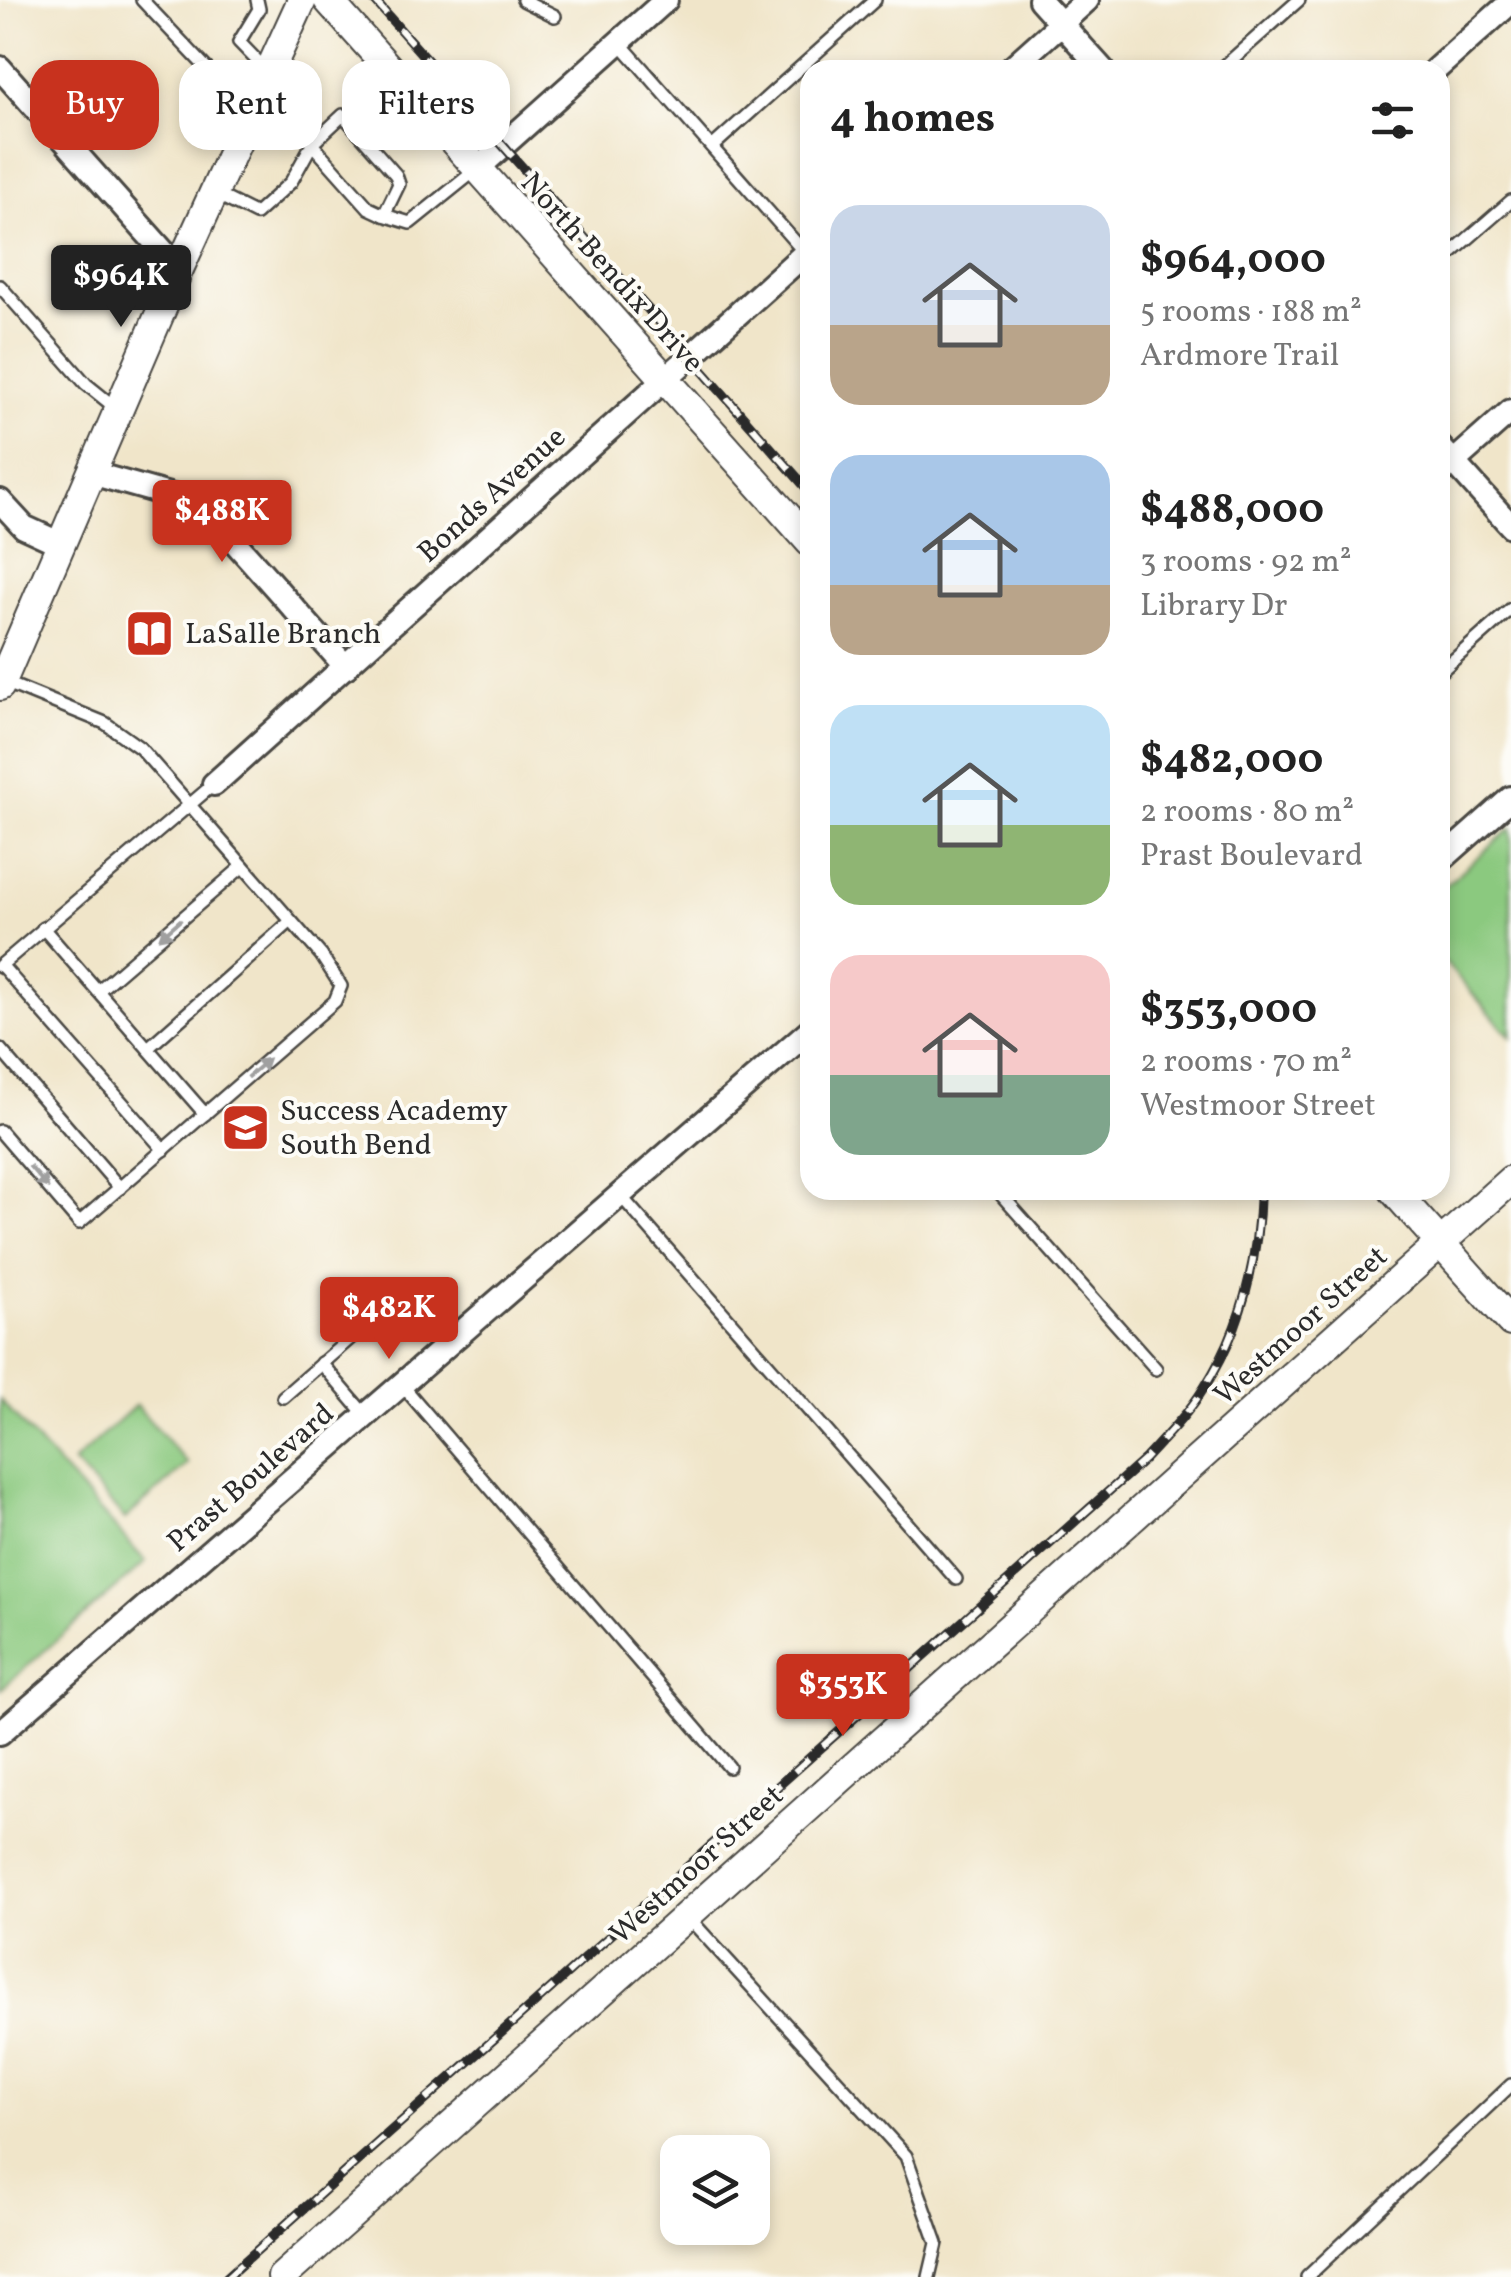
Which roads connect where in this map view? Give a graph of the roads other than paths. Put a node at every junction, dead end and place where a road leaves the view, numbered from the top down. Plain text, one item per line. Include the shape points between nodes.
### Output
1 (142, 0) edge
2 (257, 0) edge
3 (302, 0) edge
4 (328, 0) edge
5 (523, 0) edge
6 (666, 0) edge
7 (875, 0) edge
8 (1040, 0) edge
9 (1087, 0) edge
10 (1299, 0) edge
11 (1511, 2) edge
12 (555, 16) dead end
13 (1061, 23) junction
14 (619, 42) junction
15 (199, 60) edge
16 (257, 60) edge
17 (275, 60) edge
18 (809, 60) edge
19 (1020, 60) edge
20 (1094, 60) edge
21 (1231, 60) edge
22 (1447, 60) edge
23 (0, 68) edge
24 (800, 68) edge
25 (322, 135) edge
26 (712, 148) junction
27 (233, 150) edge
28 (309, 150) edge
29 (319, 150) edge
30 (477, 169) junction
31 (214, 192) junction
32 (1511, 201) edge
33 (384, 215) junction
34 (800, 242) edge
35 (1450, 254) edge
36 (800, 258) edge
37 (179, 268) junction
38 (0, 286) edge
39 (664, 379) junction
40 (117, 410) junction
41 (1511, 411) edge
42 (1450, 457) edge
43 (1450, 467) edge
44 (91, 473) junction
45 (0, 501) edge
46 (1511, 526) edge
47 (800, 531) edge
48 (61, 544) junction
49 (1511, 610) edge
50 (1450, 663) edge
51 (346, 667) junction
52 (1, 683) edge
53 (214, 784) joint
54 (1511, 798) edge
55 (188, 804) junction
56 (1450, 853) edge
57 (243, 866) junction
58 (291, 921) junction
59 (43, 928) junction
60 (1, 965) edge
61 (98, 991) junction
62 (800, 1039) edge
63 (148, 1048) junction
64 (0, 1049) edge
65 (205, 1114) junction
66 (0, 1131) edge
67 (164, 1150) junction
68 (1511, 1180) edge
69 (120, 1188) junction
70 (620, 1195) junction
71 (1005, 1200) edge
72 (1402, 1200) edge
73 (1441, 1243) junction
74 (1511, 1322) edge
75 (361, 1328) dead end
76 (321, 1363) junction
77 (1156, 1369) dead end
78 (402, 1385) junction
79 (283, 1397) dead end
80 (366, 1416) junction
81 (956, 1579) dead end
82 (0, 1733) edge
83 (729, 1767) dead end
84 (687, 1916) junction
85 (1511, 2084) edge
86 (282, 2277) edge
87 (929, 2277) edge
88 (1306, 2277) edge

1 - 15 lane
2 - 16 lane via 259,9 240,42
3 - 17 street
4 - 30 street, North Bendix Drive
5 - 12 lane
6 - 14 street
7 - 18 lane
8 - 13 street
9 - 13 street
10 - 21 lane
11 - 22 street
13 - 19 street
13 - 20 street
14 - 26 lane
14 - 30 street
23 - 37 street
24 - 26 lane
25 - 33 lane via 344,115 396,175
26 - 34 lane
27 - 31 street
28 - 31 lane via 291,182 256,214
29 - 33 lane via 369,208
30 - 33 lane via 410,223
30 - 39 street, North Bendix Drive
31 - 37 street
32 - 35 lane
36 - 39 street, Bonds Avenue
37 - 40 street
38 - 40 lane
39 - 47 street, North Bendix Drive
39 - 51 street, Bonds Avenue
40 - 44 street
41 - 42 street
43 - 46 street
44 - 48 street
44 - 51 street via 201,504
45 - 48 street via 24,527
48 - 52 street
49 - 50 lane
51 - 53 street, Bonds Avenue
52 - 55 lane via 121,732
53 - 55 lane
54 - 56 street
55 - 57 lane
55 - 59 lane
57 - 58 lane
57 -> 61 lane
58 - 63 lane
65 -> 58 lane via 334,1001 341,986
59 - 60 lane
59 - 61 lane
60 - 67 lane
61 - 63 lane
62 - 70 street, Prast Boulevard
63 - 65 lane
64 - 69 lane
65 - 67 lane
66 -> 69 lane via 79,1224
67 - 69 lane
68 - 73 street, Westmoor Street
70 - 78 street, Prast Boulevard
70 - 81 lane
71 - 77 lane
72 - 73 street
73 - 74 street
73 - 84 street, Westmoor Street
75 - 76 lane
76 - 79 lane
76 - 80 lane
78 - 80 street, Prast Boulevard
78 - 83 lane
80 - 82 street, Prast Boulevard
84 - 86 street, Westmoor Street
84 - 87 lane via 906,2156 938,2243
85 - 88 lane

